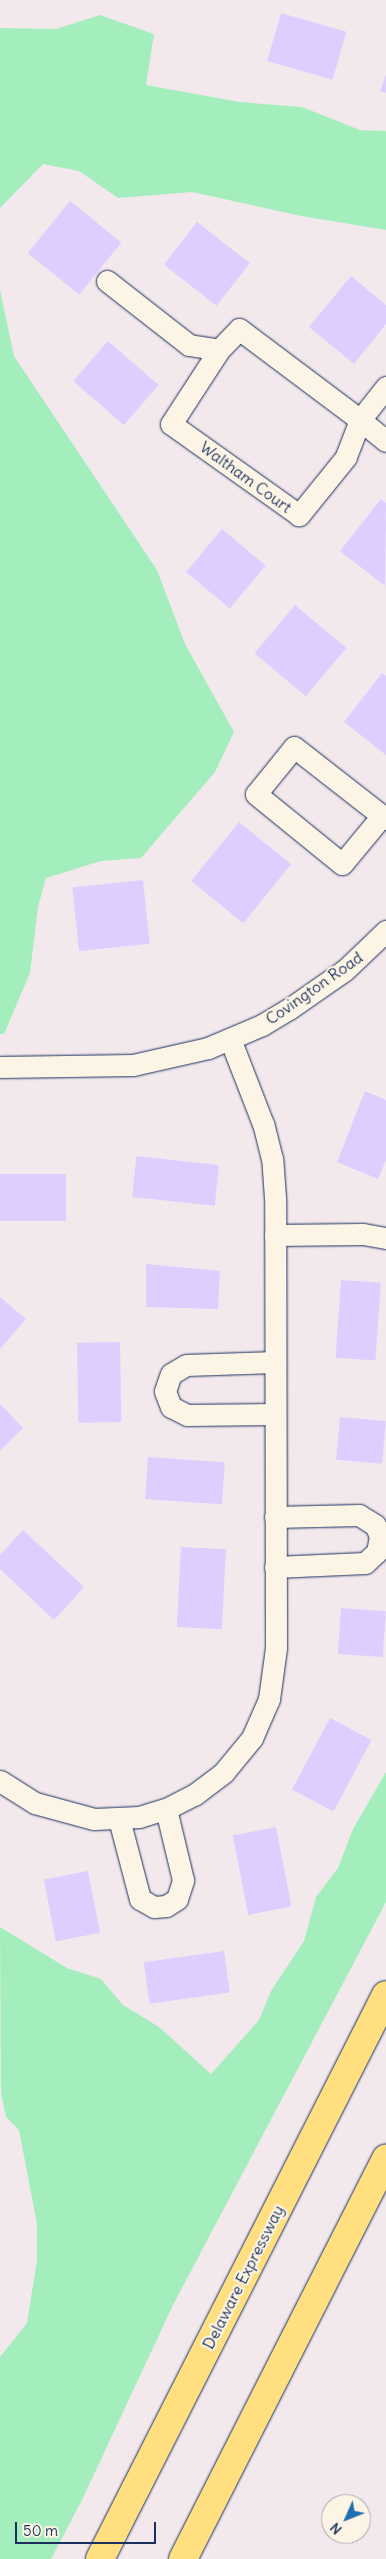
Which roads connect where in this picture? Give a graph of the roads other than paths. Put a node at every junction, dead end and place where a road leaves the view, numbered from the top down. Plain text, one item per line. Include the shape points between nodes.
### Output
1 (107, 282) dead end
2 (218, 350) junction
3 (386, 387) edge
4 (360, 420) junction
5 (386, 441) edge
6 (383, 818) edge
7 (386, 930) edge
8 (230, 1040) junction
9 (0, 1067) edge
10 (275, 1235) junction
11 (386, 1238) edge
12 (275, 1362) junction
13 (275, 1414) junction
14 (276, 1518) junction
15 (275, 1567) junction
16 (0, 1781) edge
17 (166, 1809) junction
18 (119, 1819) junction
19 (386, 1995) edge
20 (386, 2158) edge
21 (100, 2559) edge
22 (182, 2559) edge

1 - 2 street via 189,344
2 - 4 street, Waltham Court via 239,329
2 - 4 street, Waltham Court via 170,424 299,515 346,457
3 - 4 street, Waltham Court
4 - 5 street, Waltham Court
6 - 6 street via 294,747 256,794 342,864
7 - 8 street, Covington Road via 357,959 320,988 262,1026
8 - 9 street, Covington Road via 173,1058 132,1065
8 - 10 street via 257,1104 272,1159
10 - 11 street via 363,1234
10 - 12 street
12 - 13 street
12 - 13 street via 186,1365 171,1374 165,1390 171,1407 186,1415
13 - 14 street
14 - 15 street
14 - 15 street via 358,1515 375,1525 380,1536 377,1552 365,1563
15 - 17 street via 275,1666 261,1721 242,1753 224,1772 194,1795
16 - 18 street via 35,1803 60,1812 94,1819
17 - 18 street
17 - 18 street via 184,1880 177,1899 166,1906 154,1907 140,1899
19 - 21 highway, Delaware Expressway
20 - 22 highway

